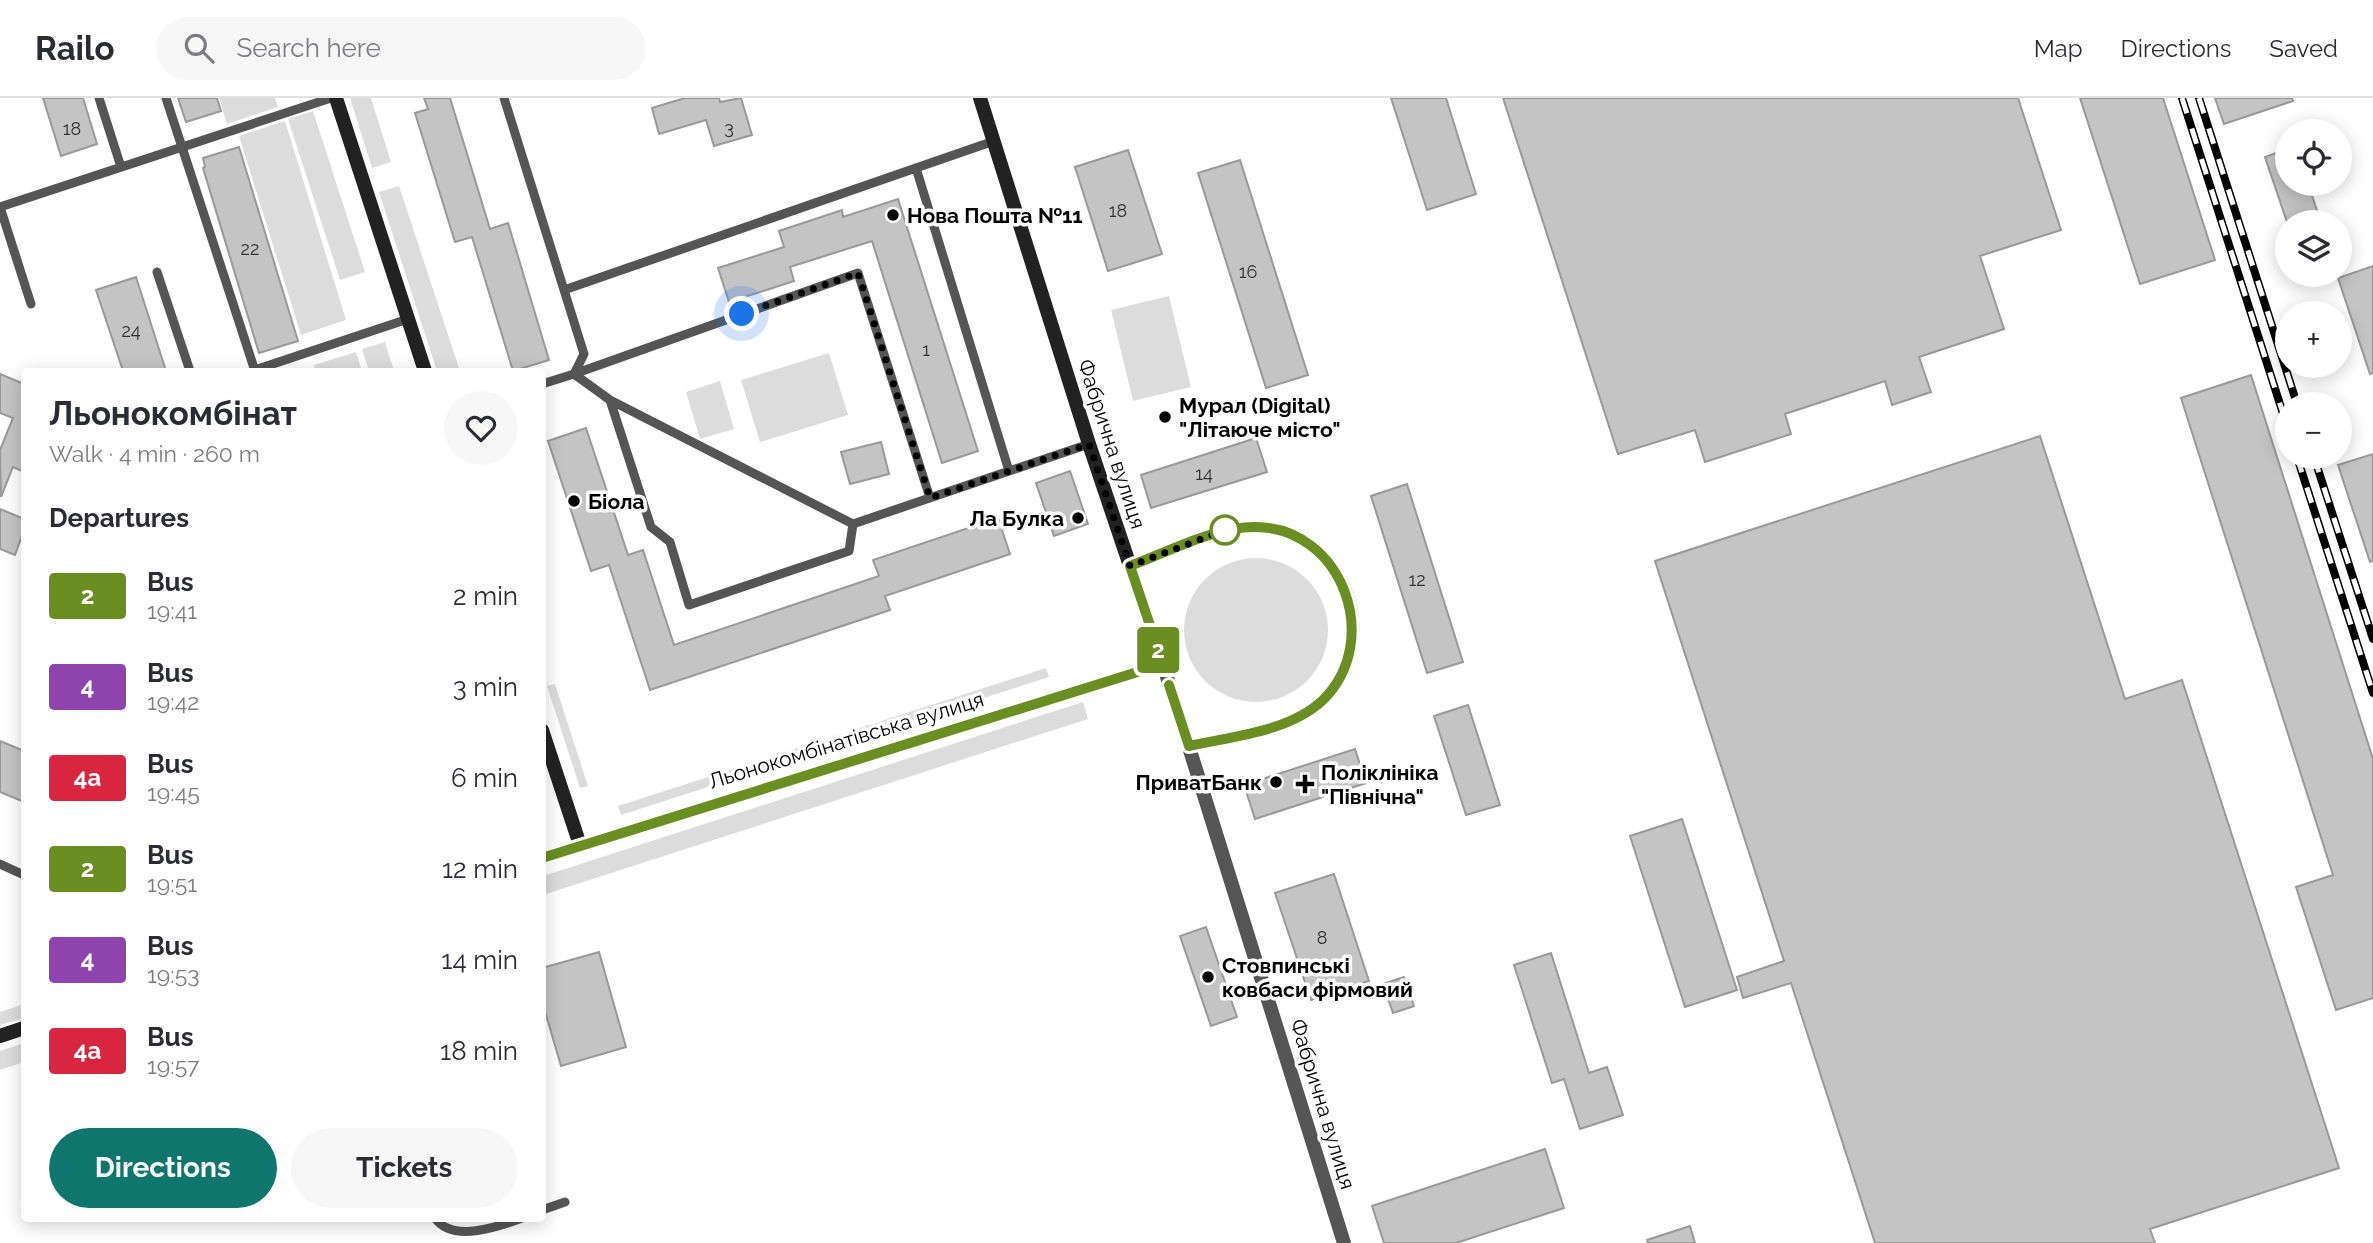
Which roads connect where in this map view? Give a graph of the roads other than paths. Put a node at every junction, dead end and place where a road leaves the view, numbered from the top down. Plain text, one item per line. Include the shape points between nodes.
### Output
1 (99, 98) edge
2 (166, 98) edge
3 (333, 98) edge
4 (504, 98) edge
5 (981, 98) edge
6 (994, 141) junction
7 (182, 147) junction
8 (121, 167) junction
9 (916, 168) junction
10 (157, 272) dead end
11 (564, 290) junction
12 (31, 304) dead end
13 (408, 319) junction
14 (189, 368) edge
15 (253, 368) edge
16 (263, 368) edge
17 (424, 368) edge
18 (574, 374) junction
19 (546, 383) edge
20 (610, 400) junction
21 (1089, 444) junction
22 (1009, 471) junction
23 (930, 498) junction
24 (853, 524) junction
25 (1130, 566) junction
26 (1163, 664) junction
27 (546, 742) edge
28 (1189, 746) junction
29 (580, 845) junction
30 (546, 857) edge
31 (0, 864) edge
32 (21, 874) edge
33 (21, 1029) edge
34 (0, 1036) edge
35 (565, 1202) dead end
36 (546, 1209) edge
37 (437, 1222) edge
38 (511, 1222) edge
39 (1344, 1243) edge

1 - 8 lane
2 - 7 lane
3 - 7 lane
3 - 13 street
4 - 11 lane
5 - 6 street, Фабрична вулиця
6 - 9 lane
6 - 21 street, Фабрична вулиця
7 - 8 lane
7 - 15 lane
8 - 12 lane via 0,208
9 - 11 lane
9 - 22 lane
10 - 14 lane
11 - 18 lane via 584,354
13 - 16 lane
13 - 17 street
18 - 19 lane
18 - 20 lane
18 - 23 lane via 858,273
20 - 24 lane
20 - 24 lane via 651,527 670,542 690,606 849,551
21 - 22 lane
21 - 25 street, Фабрична вулиця
22 - 23 lane
23 - 24 lane
25 - 26 street, Фабрична вулиця
25 - 28 street via 1225,530 1277,529 1309,544 1334,569 1349,601 1353,618 1349,653 1344,670 1324,699 1279,725
26 - 28 street, Фабрична вулиця
26 - 29 street, Льонокомбінатівська вулиця
27 - 29 street
28 - 39 street, Фабрична вулиця
29 - 30 street, Льонокомбінатівська вулиця
31 - 32 lane
33 - 34 street
35 - 36 lane
37 - 38 lane via 457,1233

